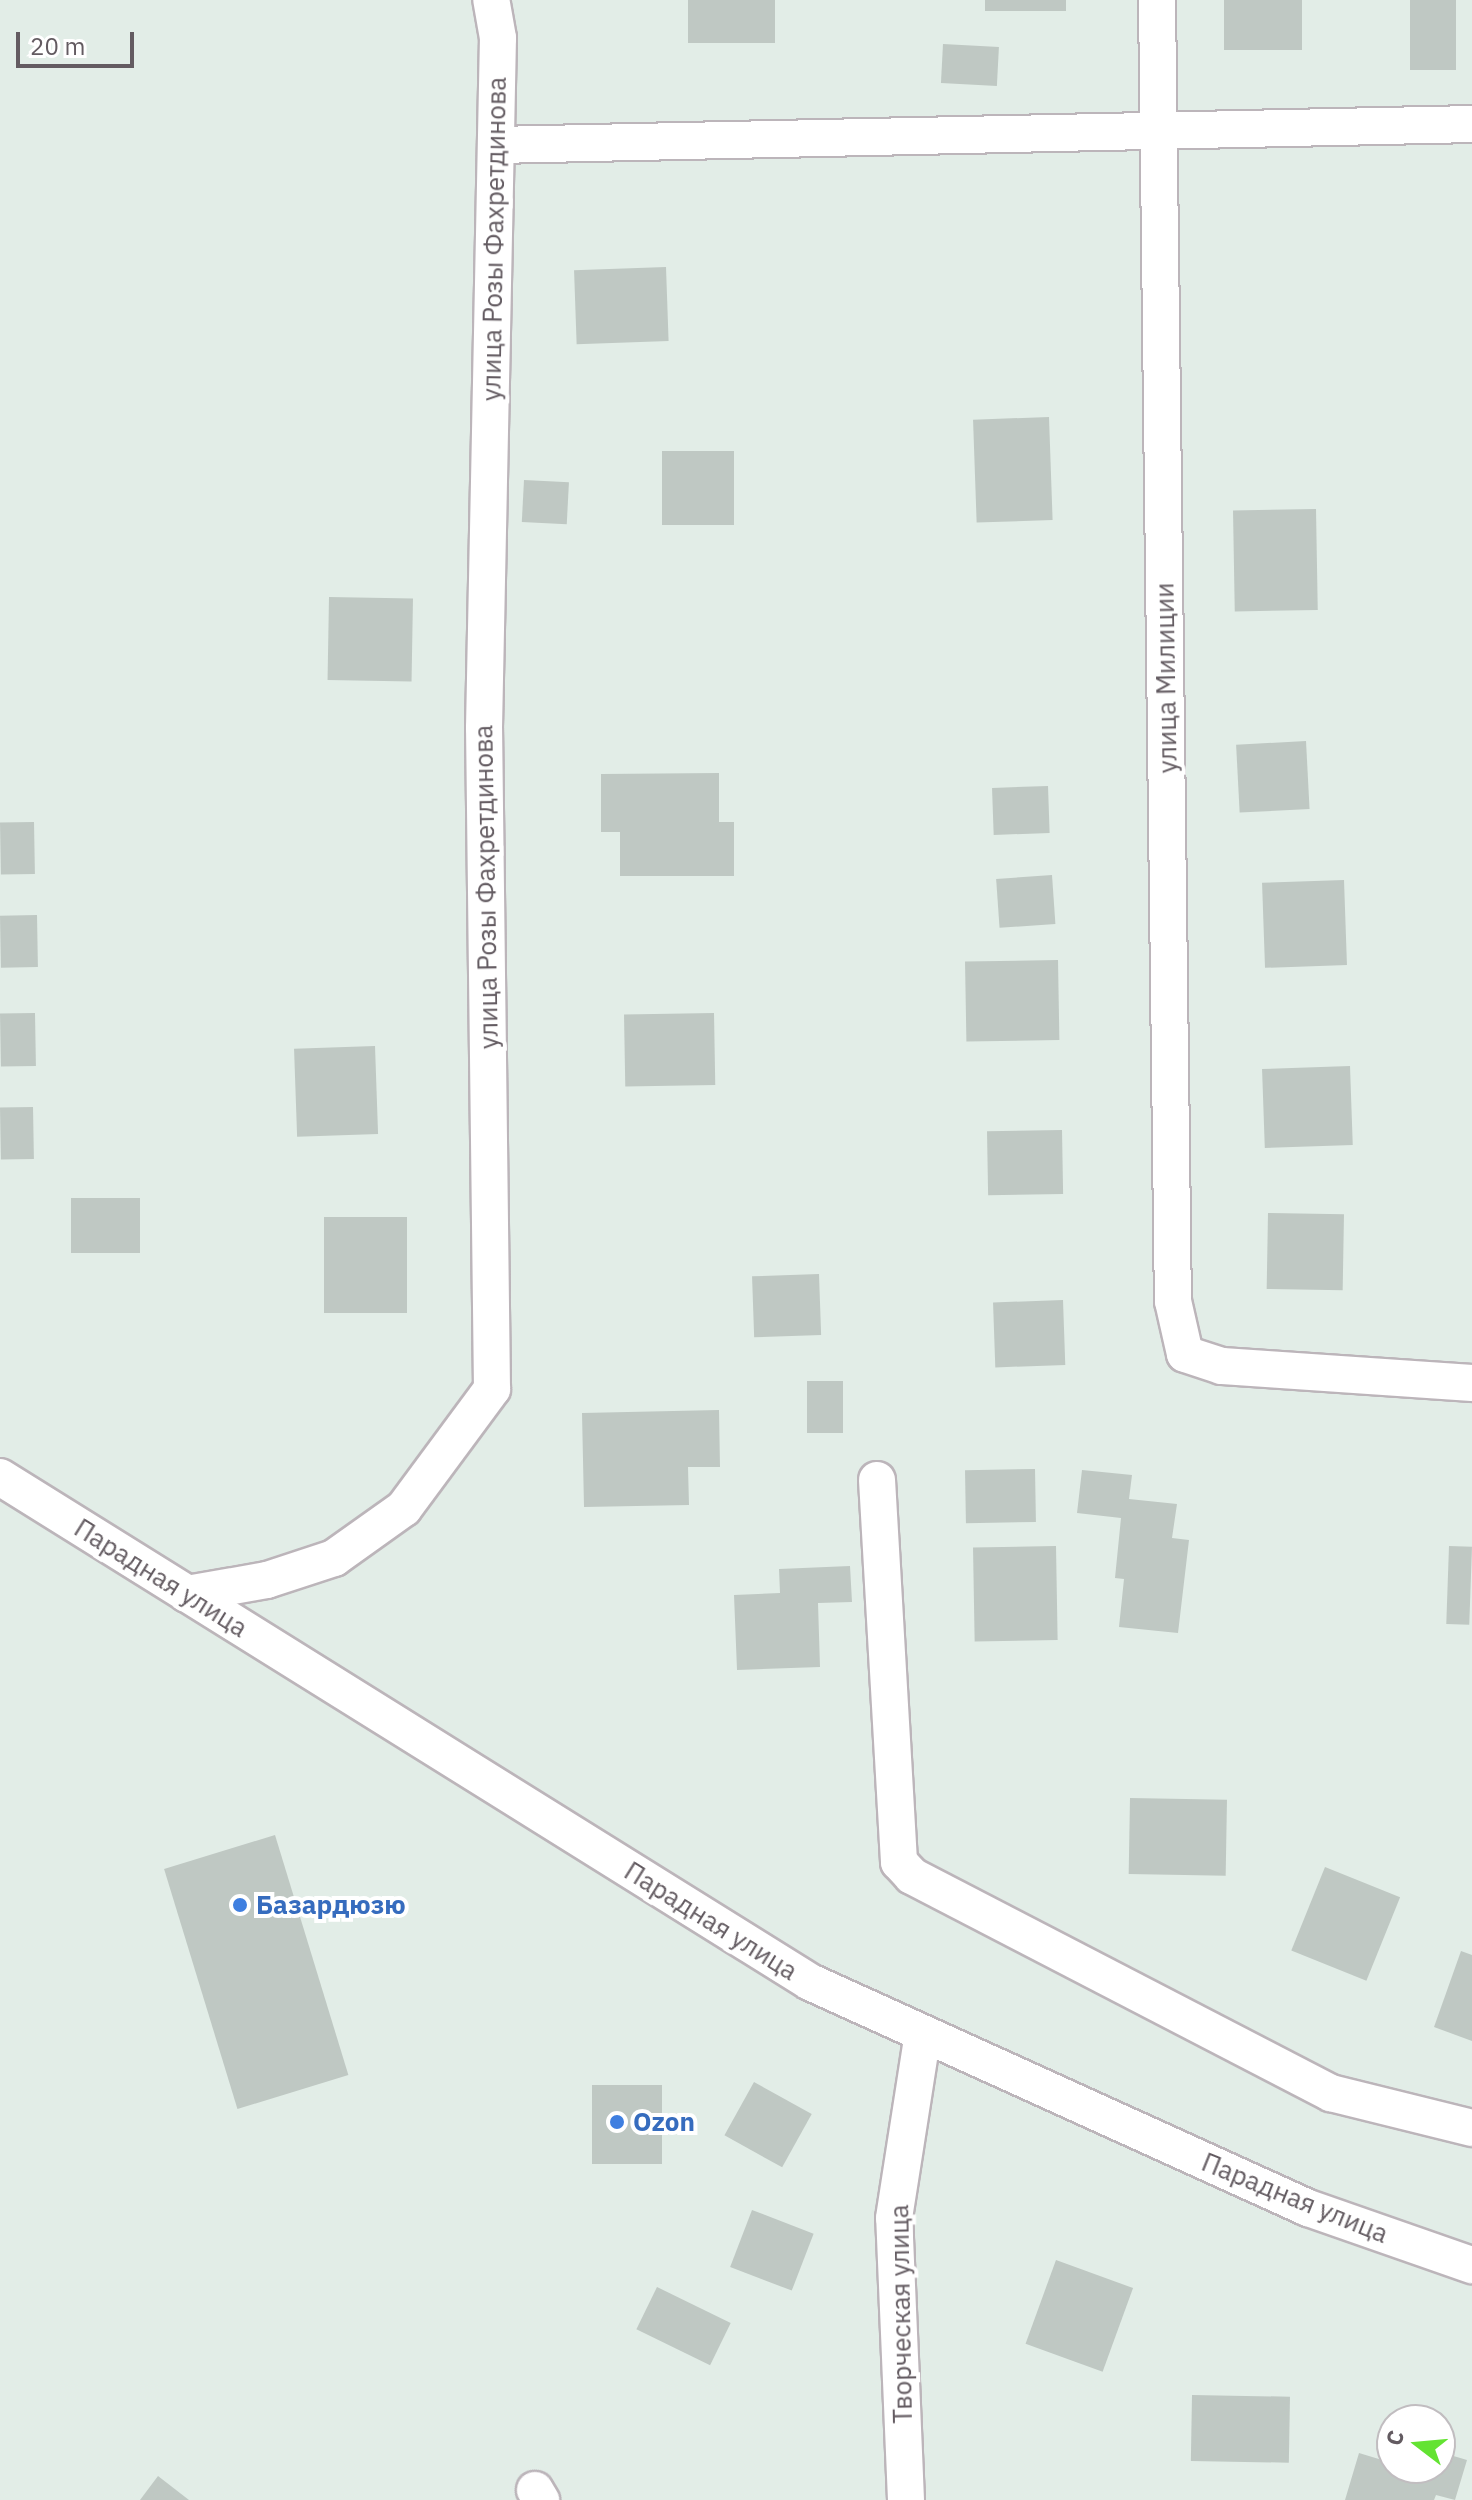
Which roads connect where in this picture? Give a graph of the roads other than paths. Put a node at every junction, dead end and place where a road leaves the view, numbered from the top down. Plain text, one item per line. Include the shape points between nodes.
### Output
1 (491, 0) edge
2 (1157, 0) edge
3 (1472, 124) edge
4 (1160, 131) junction
5 (496, 145) junction
6 (1472, 1383) edge
7 (0, 1477) edge
8 (877, 1480) dead end
9 (187, 1594) junction
10 (923, 2033) junction
11 (1472, 2128) edge
12 (1472, 2265) edge
13 (906, 2500) edge

1 - 5 street, улица Розы Фахретдинова via 498,38
2 - 4 street, улица Милиции
3 - 4 street
4 - 5 street
4 - 6 street, улица Милиции via 1173,1301 1185,1354 1222,1366
5 - 9 street, улица Розы Фахретдинова via 484,728 492,1389 404,1508 334,1558 267,1580
7 - 9 street, Парадная улица
8 - 11 street via 899,1862 912,1876 1331,2093
9 - 10 street, Парадная улица via 810,1982
10 - 12 street, Парадная улица via 1308,2208
10 - 13 street, Творческая улица via 894,2218

